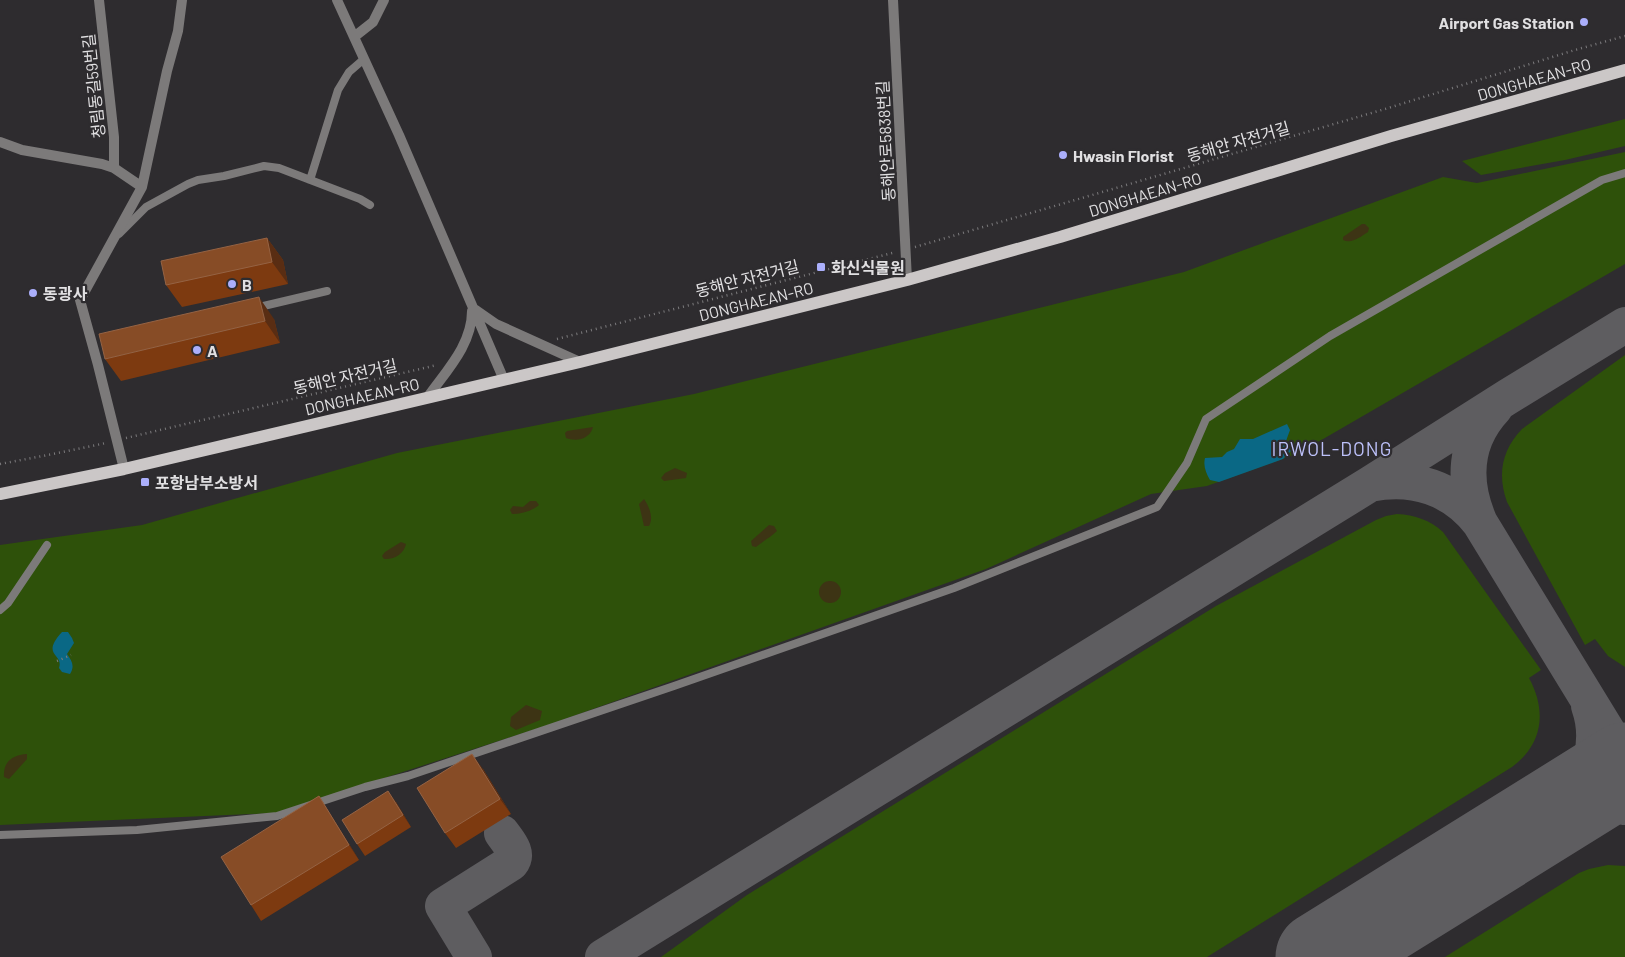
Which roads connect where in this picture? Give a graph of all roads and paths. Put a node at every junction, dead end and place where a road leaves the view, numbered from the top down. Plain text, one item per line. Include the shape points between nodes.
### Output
1 (99, 0) edge
2 (182, 0) edge
3 (337, 0) edge
4 (384, 0) edge
5 (893, 0) edge
6 (1625, 36) edge
7 (354, 37) junction
8 (364, 59) junction
9 (1625, 70) edge
10 (0, 142) edge
11 (114, 168) junction
12 (1625, 173) edge
13 (310, 180) junction
14 (140, 190) junction
15 (370, 205) dead end
16 (146, 207) junction
17 (114, 239) junction
18 (905, 250) junction
19 (907, 280) junction
20 (327, 291) dead end
21 (472, 308) junction
22 (243, 311) edge
23 (550, 340) dead end
24 (580, 362) junction
25 (442, 363) dead end
26 (504, 380) junction
27 (427, 398) junction
28 (117, 440) junction
29 (0, 464) edge
30 (124, 468) junction
31 (0, 494) edge
32 (47, 546) dead end
33 (0, 610) edge
34 (71, 654) dead end
35 (57, 661) dead end
36 (0, 835) edge

1 - 11 street, 청림동길59번길 via 113,124
2 - 14 street via 178,31
3 - 7 street
4 - 7 street via 373,22
5 - 18 street, 동해안로5838번길
6 - 18 path, 동해안 자전거길
7 - 8 street
8 - 13 lane via 349,72 338,90
8 - 21 street
9 - 19 main road, DONGHAEAN-RO
10 - 11 street via 22,150
11 - 14 street
12 - 36 lane via 1602,180 1330,336 1206,419 1187,463 1157,507 1032,558 665,690 408,776 276,816 137,830
13 - 15 lane
13 - 16 lane via 264,166 198,180
14 - 16 lane
14 - 17 street
16 - 17 lane
17 - 28 street via 80,300 98,345
18 - 19 street, 동해안로5838번길
18 - 23 path, 동해안 자전거길
19 - 24 main road, DONGHAEAN-RO
20 - 22 lane
21 - 24 street via 496,324
21 - 26 street
21 - 27 street via 470,332 462,350
24 - 26 main road, DONGHAEAN-RO
25 - 28 path, 동해안 자전거길
26 - 27 main road, DONGHAEAN-RO
27 - 30 main road, DONGHAEAN-RO
28 - 29 path, 동해안 자전거길
28 - 30 street
30 - 31 main road, DONGHAEAN-RO
32 - 33 lane
34 - 35 path

